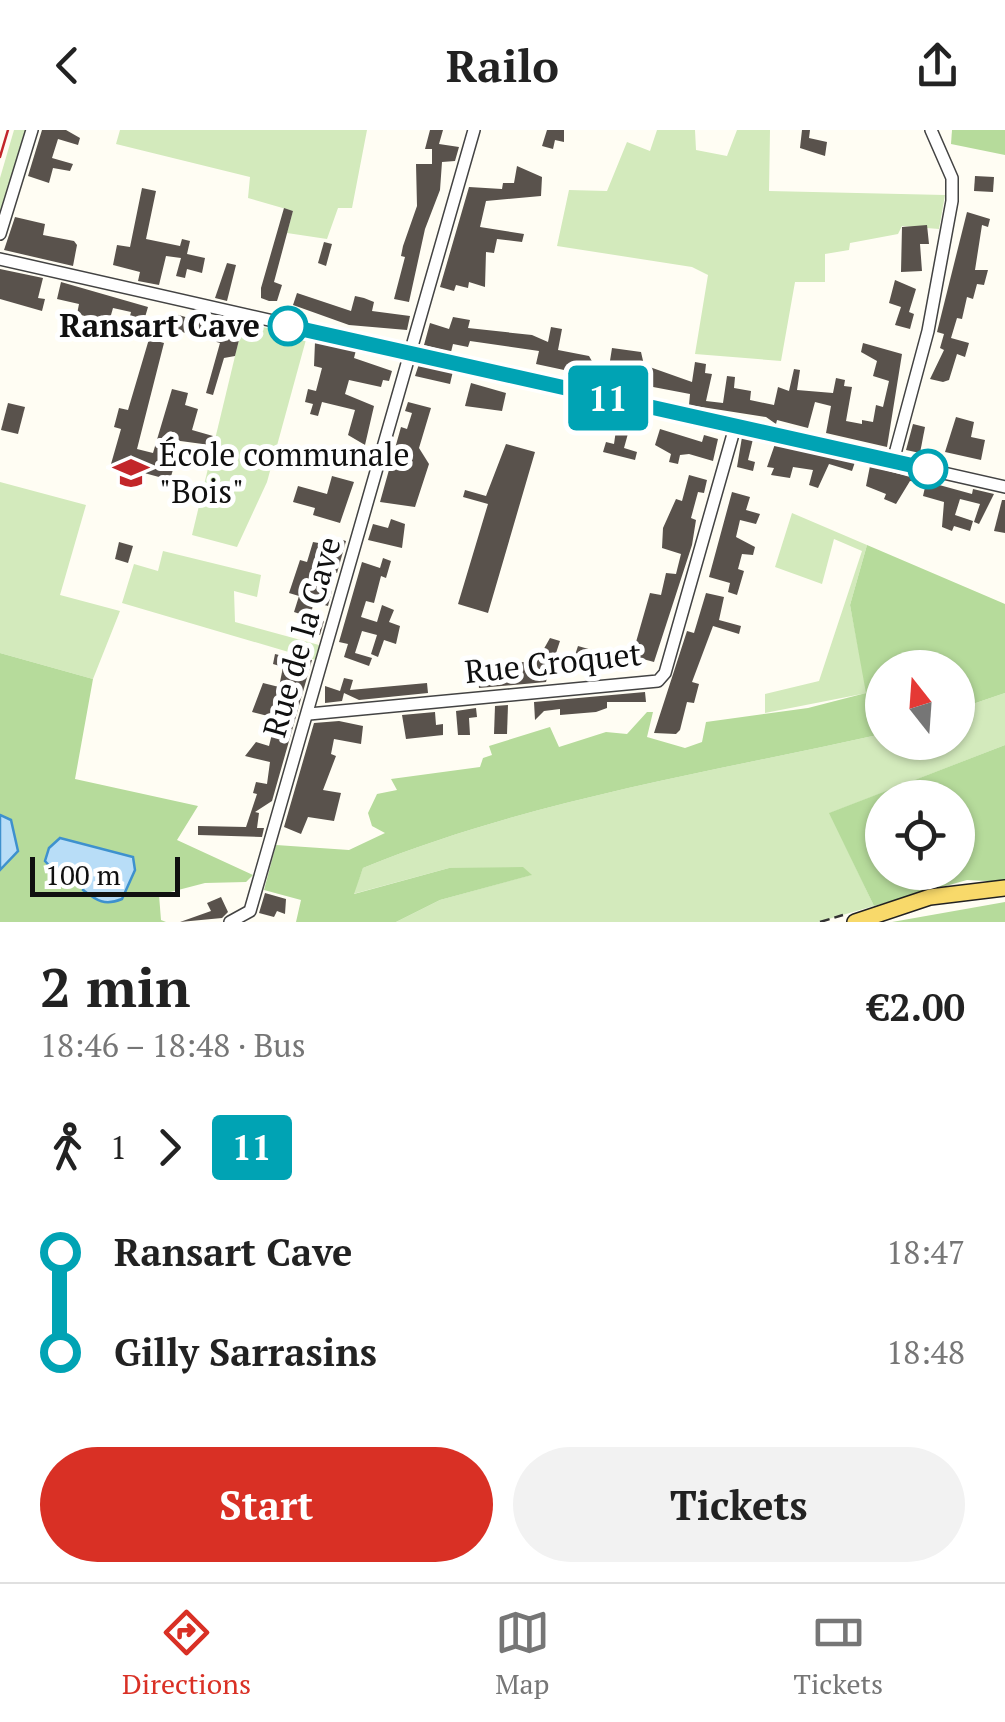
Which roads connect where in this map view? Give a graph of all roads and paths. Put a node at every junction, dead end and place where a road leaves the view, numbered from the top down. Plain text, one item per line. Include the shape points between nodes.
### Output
1 (32, 130) edge
2 (474, 130) edge
3 (931, 130) edge
4 (0, 234) edge
5 (0, 259) edge
6 (412, 355) junction
7 (736, 427) junction
8 (893, 462) junction
9 (1005, 487) edge
10 (309, 714) junction
11 (1005, 888) edge
12 (230, 922) edge
13 (855, 922) edge

1 - 4 street
2 - 6 street, Rue de la Cave
3 - 8 street via 952,178 952,202 928,331
5 - 6 street
6 - 7 street
6 - 10 street, Rue de la Cave
7 - 8 street
7 - 10 street, Rue Croquet via 686,608 658,681
8 - 9 street
10 - 12 street, Rue de la Cave via 250,911
11 - 13 main road via 930,897

